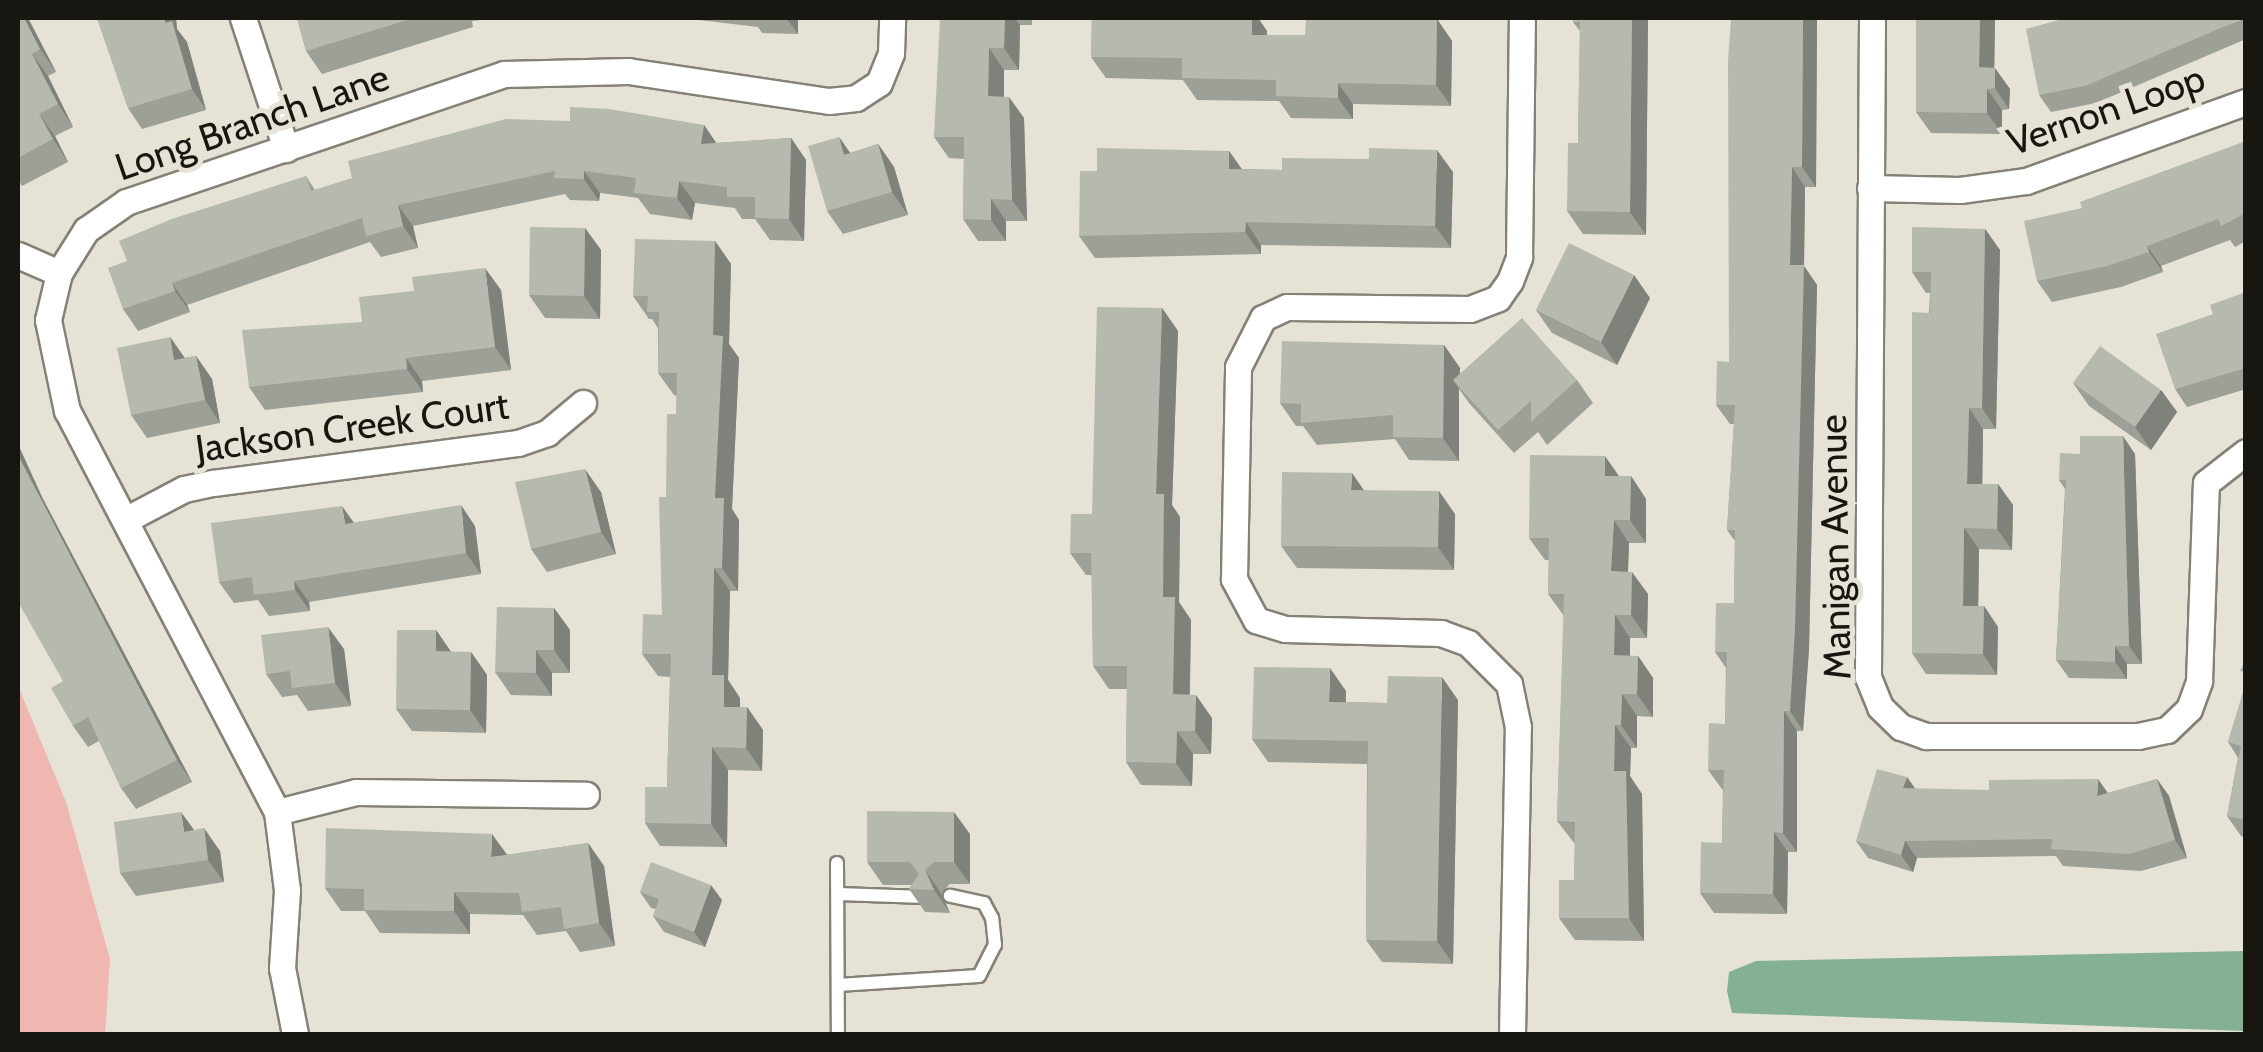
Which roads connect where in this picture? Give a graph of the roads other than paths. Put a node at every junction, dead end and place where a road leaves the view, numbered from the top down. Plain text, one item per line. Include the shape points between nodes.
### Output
1 (243, 18) edge
2 (892, 18) edge
3 (1522, 18) edge
4 (1872, 18) edge
5 (2246, 102) edge
6 (286, 149) junction
7 (1870, 188) junction
8 (18, 255) edge
9 (59, 272) junction
10 (583, 403) dead end
11 (2246, 452) edge
12 (127, 519) junction
13 (586, 795) dead end
14 (277, 812) junction
15 (838, 864) dead end
16 (838, 894) junction
17 (950, 896) dead end
18 (926, 897) edge
19 (838, 985) junction
20 (295, 1034) edge
21 (838, 1034) edge
22 (1512, 1034) edge

1 - 6 street
2 - 6 street, Long Branch Lane via 892,52 879,83 856,98 829,101 628,71 556,69 504,74
3 - 22 street via 1519,257 1510,281 1498,298 1470,309 1287,307 1263,318 1238,367 1234,578 1256,620 1285,630 1441,632 1468,643 1510,684 1518,727
4 - 7 street, Manigan Avenue
5 - 7 street, Vernon Loop via 2026,181 1960,190
6 - 9 street, Long Branch Lane via 126,202 86,230
7 - 11 street, Manigan Avenue via 1868,677 1880,708 1901,727 1926,736 2138,736 2167,730 2189,709 2200,680 2206,482
8 - 9 street
9 - 12 street, Long Branch Lane via 48,320 54,372 67,411
10 - 12 street, Jackson Creek Court via 547,433 518,443 213,484 184,490
12 - 14 street, Long Branch Lane
13 - 14 street via 356,792
14 - 20 street, Long Branch Lane via 287,890 282,968
15 - 16 lane
16 - 18 lane
16 - 19 lane
17 - 19 lane via 984,904 992,918 995,945 979,976
19 - 21 lane

